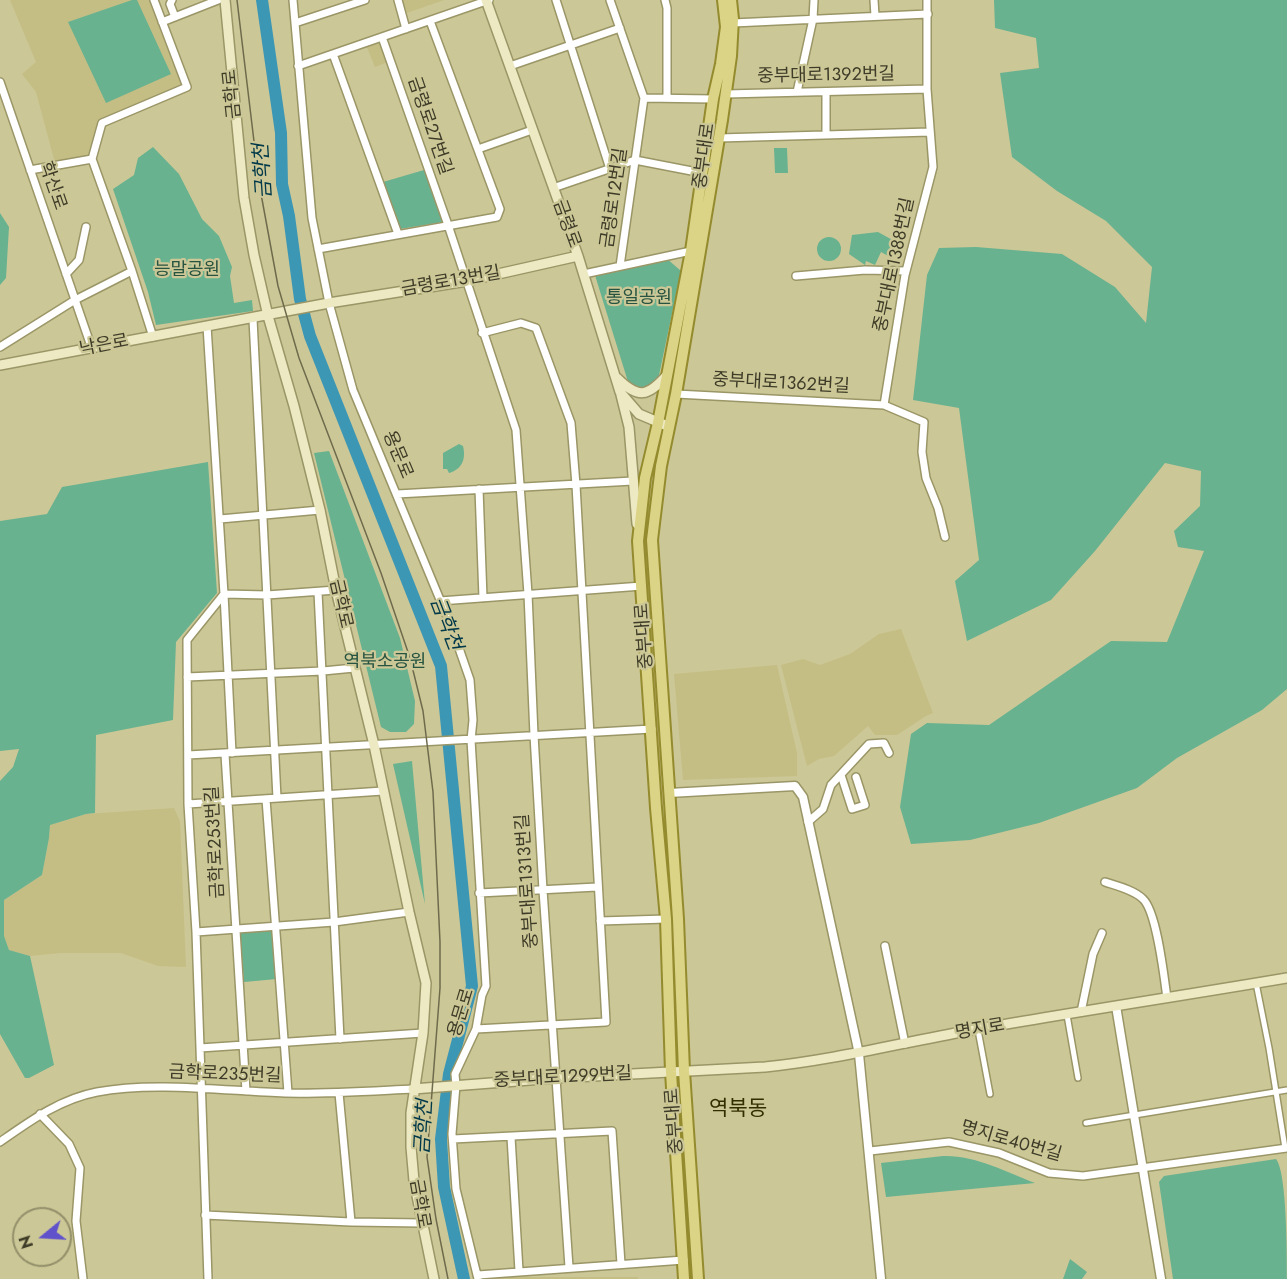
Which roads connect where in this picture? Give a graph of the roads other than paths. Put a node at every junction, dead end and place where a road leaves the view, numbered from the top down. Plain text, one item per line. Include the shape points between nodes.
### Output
1 (154, 0) edge
2 (172, 0) edge
3 (218, 0) edge
4 (225, 0) edge
5 (293, 0) edge
6 (365, 0) edge
7 (398, 0) edge
8 (487, 0) edge
9 (556, 0) edge
10 (610, 0) edge
11 (665, 0) edge
12 (723, 0) edge
13 (731, 0) edge
14 (814, 0) edge
15 (874, 0) edge
16 (927, 0) edge
17 (928, 14) junction
18 (875, 16) junction
19 (175, 17) junction
20 (813, 19) junction
21 (430, 21) junction
22 (162, 22) junction
23 (295, 23) junction
24 (733, 23) junction
25 (620, 28) junction
26 (406, 29) junction
27 (382, 37) junction
28 (572, 45) junction
29 (333, 54) junction
30 (298, 66) junction
31 (510, 66) junction
32 (0, 82) edge
33 (927, 89) junction
34 (797, 92) junction
35 (826, 92) junction
36 (726, 94) junction
37 (644, 98) junction
38 (667, 98) junction
39 (713, 99) junction
40 (532, 130) junction
41 (930, 132) junction
42 (826, 135) junction
43 (719, 138) junction
44 (478, 149) junction
45 (92, 159) junction
46 (635, 160) junction
47 (610, 169) junction
48 (30, 170) junction
49 (702, 173) junction
50 (553, 188) junction
51 (448, 225) junction
52 (86, 227) dead end
53 (398, 234) junction
54 (318, 249) junction
55 (691, 251) junction
56 (578, 256) junction
57 (620, 267) junction
58 (132, 271) junction
59 (906, 271) junction
60 (66, 274) junction
61 (584, 274) junction
62 (796, 276) dead end
63 (467, 281) junction
64 (75, 300) junction
65 (326, 304) junction
66 (268, 316) junction
67 (253, 319) junction
68 (207, 326) junction
69 (482, 333) junction
70 (153, 337) junction
71 (0, 347) edge
72 (92, 349) junction
73 (0, 365) edge
74 (668, 375) junction
75 (615, 376) junction
76 (620, 392) junction
77 (676, 393) junction
78 (884, 405) junction
79 (664, 424) junction
80 (633, 481) junction
81 (576, 485) junction
82 (519, 487) junction
83 (479, 489) junction
84 (397, 494) junction
85 (320, 510) junction
86 (263, 516) junction
87 (220, 519) junction
88 (945, 537) dead end
89 (638, 541) junction
90 (642, 586) junction
91 (336, 590) junction
92 (582, 591) junction
93 (318, 592) junction
94 (224, 594) junction
95 (528, 594) junction
96 (267, 595) junction
97 (483, 598) junction
98 (440, 601) junction
99 (354, 668) junction
100 (323, 671) junction
101 (270, 674) junction
102 (228, 676) junction
103 (187, 677) junction
104 (652, 729) junction
105 (589, 733) junction
106 (534, 735) junction
107 (471, 740) junction
108 (374, 745) junction
109 (324, 748) junction
110 (274, 750) junction
111 (889, 753) dead end
112 (229, 754) junction
113 (188, 755) junction
114 (841, 775) junction
115 (856, 777) dead end
116 (383, 791) junction
117 (328, 794) junction
118 (669, 794) junction
119 (277, 798) junction
120 (266, 799) junction
121 (228, 801) junction
122 (188, 804) junction
123 (808, 822) junction
124 (1105, 882) dead end
125 (597, 887) junction
126 (543, 890) junction
127 (480, 893) junction
128 (409, 912) junction
129 (666, 919) junction
130 (600, 921) junction
131 (334, 922) junction
132 (276, 927) junction
133 (236, 930) junction
134 (195, 932) junction
135 (1102, 933) dead end
136 (885, 946) dead end
137 (1287, 978) edge
138 (1256, 983) junction
139 (1167, 998) junction
140 (1116, 1006) junction
141 (1082, 1012) junction
142 (1067, 1015) junction
143 (553, 1026) junction
144 (476, 1029) junction
145 (978, 1030) junction
146 (423, 1032) junction
147 (340, 1039) junction
148 (284, 1042) junction
149 (905, 1044) junction
150 (243, 1046) junction
151 (200, 1048) junction
152 (859, 1054) junction
153 (684, 1071) junction
154 (671, 1072) junction
155 (556, 1078) junction
156 (1078, 1078) dead end
157 (455, 1085) junction
158 (418, 1088) junction
159 (202, 1089) junction
160 (1287, 1090) edge
161 (246, 1091) junction
162 (1277, 1092) junction
163 (288, 1093) junction
164 (339, 1093) junction
165 (990, 1094) dead end
166 (40, 1114) junction
167 (1134, 1114) junction
168 (1086, 1123) dead end
169 (560, 1135) junction
170 (510, 1137) junction
171 (453, 1139) junction
172 (0, 1142) edge
173 (1286, 1148) edge
174 (870, 1151) junction
175 (1287, 1156) edge
176 (1143, 1167) junction
177 (206, 1215) junction
178 (351, 1222) junction
179 (422, 1222) junction
180 (684, 1260) junction
181 (621, 1264) junction
182 (569, 1268) junction
183 (519, 1271) junction
184 (478, 1277) edge
185 (83, 1279) edge
186 (208, 1279) edge
187 (434, 1279) edge
188 (684, 1279) edge
189 (698, 1279) edge
190 (881, 1279) edge
191 (1161, 1279) edge

1 - 22 street
2 - 19 street
3 - 19 street
4 - 66 main road, 금학로 via 244,198
5 - 23 street, 용문로
6 - 23 street
7 - 26 street
8 - 21 street
8 - 31 main road, 금령로
9 - 28 street
10 - 25 street, 금령로12번길
11 - 38 street
12 - 39 main road, 중부대로 via 726,27
13 - 24 main road, 중부대로
14 - 20 street
15 - 18 street
16 - 17 street, 중부대로1388번길
17 - 18 street
17 - 33 street, 중부대로1388번길
18 - 20 street
19 - 22 street
20 - 24 street
20 - 34 street
21 - 26 street
21 - 44 street, 금령로27번길
22 - 45 street via 187,87 102,123
23 - 30 street, 용문로
24 - 36 main road, 중부대로
25 - 28 street
25 - 37 street, 금령로12번길
26 - 27 street
27 - 29 street
27 - 51 street, 금령로27번길
28 - 31 street
28 - 47 street
29 - 30 street
29 - 53 street
30 - 54 street, 용문로
31 - 40 main road, 금령로
32 - 48 street, 학산로
33 - 35 street, 중부대로1392번길
33 - 41 street, 중부대로1388번길
34 - 35 street, 중부대로1392번길
34 - 36 street, 중부대로1392번길
35 - 42 street
36 - 43 main road, 중부대로
37 - 38 street
37 - 46 street, 금령로12번길
38 - 39 street
39 - 49 main road, 중부대로
40 - 44 street
40 - 50 main road, 금령로
41 - 42 street
41 - 59 street, 중부대로1388번길 via 933,167
42 - 43 street
43 - 77 main road, 중부대로
44 - 51 street, 금령로27번길 via 500,209 497,217
45 - 48 street
45 - 58 street
46 - 47 street
46 - 49 street
46 - 57 street, 금령로12번길
47 - 50 street
48 - 60 street, 학산로
49 - 55 main road, 중부대로
50 - 56 main road, 금령로
51 - 53 street, 금령로27번길
51 - 63 street, 중부대로1313번길
52 - 60 street via 79,260
53 - 54 street, 금령로27번길
54 - 65 street, 용문로
55 - 57 street
55 - 74 main road, 중부대로
56 - 61 main road, 금령로
56 - 63 main road, 금령로13번길
57 - 61 street, 금령로12번길
58 - 64 street
58 - 70 street
59 - 62 street
59 - 78 street, 중부대로1388번길
60 - 64 street, 학산로
61 - 75 main road, 금령로
63 - 65 main road, 금령로13번길
63 - 69 street, 중부대로1313번길
64 - 71 street
64 - 72 street, 학산로
65 - 66 main road, 금령로13번길
65 - 84 street, 용문로 via 353,390
66 - 67 main road, 낙은로
66 - 85 main road, 금학로
67 - 68 main road, 낙은로
67 - 86 street
68 - 70 main road, 낙은로
68 - 87 street, 금학로253번길
69 - 81 street via 521,323 536,328 571,423
69 - 82 street, 중부대로1313번길 via 516,430
70 - 72 main road, 낙은로
72 - 73 main road, 낙은로
74 - 75 main road via 656,388 642,394 629,390
74 - 79 main road, 중부대로
75 - 76 main road, 금령로
76 - 79 main road, 금령로 via 639,414
76 - 80 main road via 629,427
77 - 78 street, 중부대로1362번길
77 - 79 main road, 중부대로
78 - 88 street, 중부대로1362번길 via 924,422 922,452 926,478
79 - 89 main road, 중부대로 via 645,478
79 - 118 main road, 중부대로 via 652,540
80 - 81 street
80 - 89 main road
81 - 82 street
81 - 92 street
82 - 83 street
82 - 95 street, 중부대로1313번길
83 - 84 street
83 - 97 street
84 - 98 street, 용문로
85 - 86 street
85 - 91 main road, 금학로
86 - 87 street
86 - 96 street
87 - 94 street, 금학로253번길
89 - 90 main road, 중부대로
90 - 92 street
90 - 104 main road, 중부대로
91 - 93 street
91 - 99 main road, 금학로
92 - 95 street
92 - 105 street
93 - 96 street
93 - 100 street
94 - 96 street
94 - 102 street, 금학로253번길
94 - 103 street, 금학로253번길 via 187,640
95 - 97 street
95 - 106 street, 중부대로1313번길
96 - 101 street
97 - 98 street
98 - 107 street, 용문로 via 470,680
99 - 100 street
99 - 108 main road, 금학로
100 - 101 street
100 - 109 street
101 - 102 street
101 - 110 street
102 - 103 street
102 - 112 street, 금학로253번길
103 - 113 street, 금학로253번길
104 - 105 street
104 - 129 main road, 중부대로
105 - 106 street
105 - 125 street
106 - 107 street
106 - 126 street, 중부대로1313번길
107 - 108 street
107 - 127 street, 용문로
108 - 109 street
108 - 116 main road, 금학로
109 - 110 street
109 - 117 street
110 - 112 street
110 - 119 street
111 - 114 street via 884,743 869,744
112 - 113 street
112 - 121 street, 금학로253번길
113 - 122 street, 금학로253번길
114 - 115 street via 852,809 867,808
114 - 123 street via 831,784 823,809
116 - 117 street
116 - 128 main road, 금학로
117 - 119 street
117 - 131 street
118 - 123 street via 795,786 803,797
118 - 153 main road, 중부대로
119 - 120 street
120 - 121 street
120 - 132 street
121 - 122 street
121 - 133 street, 금학로253번길
122 - 134 street, 금학로253번길
123 - 152 street
124 - 139 street via 1135,894 1149,906
125 - 126 street
125 - 130 street
126 - 127 street
126 - 143 street, 중부대로1313번길
127 - 144 street, 용문로 via 486,986
128 - 131 street
128 - 146 main road, 금학로 via 426,983
129 - 130 street
129 - 154 main road, 중부대로
130 - 143 street via 606,1022
131 - 132 street
131 - 147 street
132 - 133 street
132 - 148 street
133 - 134 street
133 - 150 street, 금학로253번길
134 - 151 street, 금학로253번길
135 - 141 street via 1093,954
136 - 149 street
137 - 138 main road, 명지로
138 - 139 main road, 명지로
138 - 162 street
139 - 140 main road, 명지로
140 - 141 main road, 명지로
140 - 167 street
141 - 142 main road, 명지로
142 - 145 main road, 명지로
142 - 156 street
143 - 144 street
143 - 155 street, 중부대로1313번길
144 - 157 street, 용문로 via 455,1074
145 - 149 main road, 명지로
145 - 165 street
146 - 147 street
146 - 158 main road, 금학로
147 - 148 street
148 - 150 street
148 - 163 street
149 - 152 main road, 명지로
150 - 151 street
150 - 161 street, 금학로253번길
151 - 159 street, 금학로253번길
152 - 153 main road, 명지로 via 765,1067
152 - 174 street
153 - 154 main road, 명지로
153 - 189 main road, 중부대로
154 - 155 main road, 중부대로1299번길
154 - 180 main road, 중부대로
155 - 157 main road, 중부대로1299번길
155 - 169 street, 중부대로1313번길
157 - 158 main road, 중부대로1299번길
157 - 171 street, 용문로
158 - 164 street, 금학로235번길
158 - 179 main road, 금학로 via 411,1113 411,1147
159 - 161 street, 금학로235번길
159 - 166 street, 금학로235번길 via 143,1087 96,1092
159 - 177 street, 금학로253번길
160 - 162 street
161 - 163 street, 금학로235번길
162 - 167 street
162 - 173 street
163 - 164 street, 금학로235번길
164 - 178 street
166 - 172 street, 금학로235번길
166 - 185 street via 69,1144 80,1168 76,1221
167 - 168 street
167 - 176 street
169 - 170 street
169 - 181 street via 612,1131
169 - 182 street, 중부대로1313번길
170 - 171 street
170 - 183 street
171 - 184 street, 용문로 via 456,1189
173 - 175 street
173 - 176 street, 명지로40번길
174 - 176 street, 명지로40번길 via 949,1142 999,1153 1049,1173 1083,1176
174 - 190 street
176 - 191 street
177 - 178 street
177 - 186 street, 금학로253번길
178 - 179 street
179 - 187 main road, 금학로
180 - 181 street
180 - 188 main road, 중부대로
181 - 182 street
182 - 183 street
183 - 184 street

